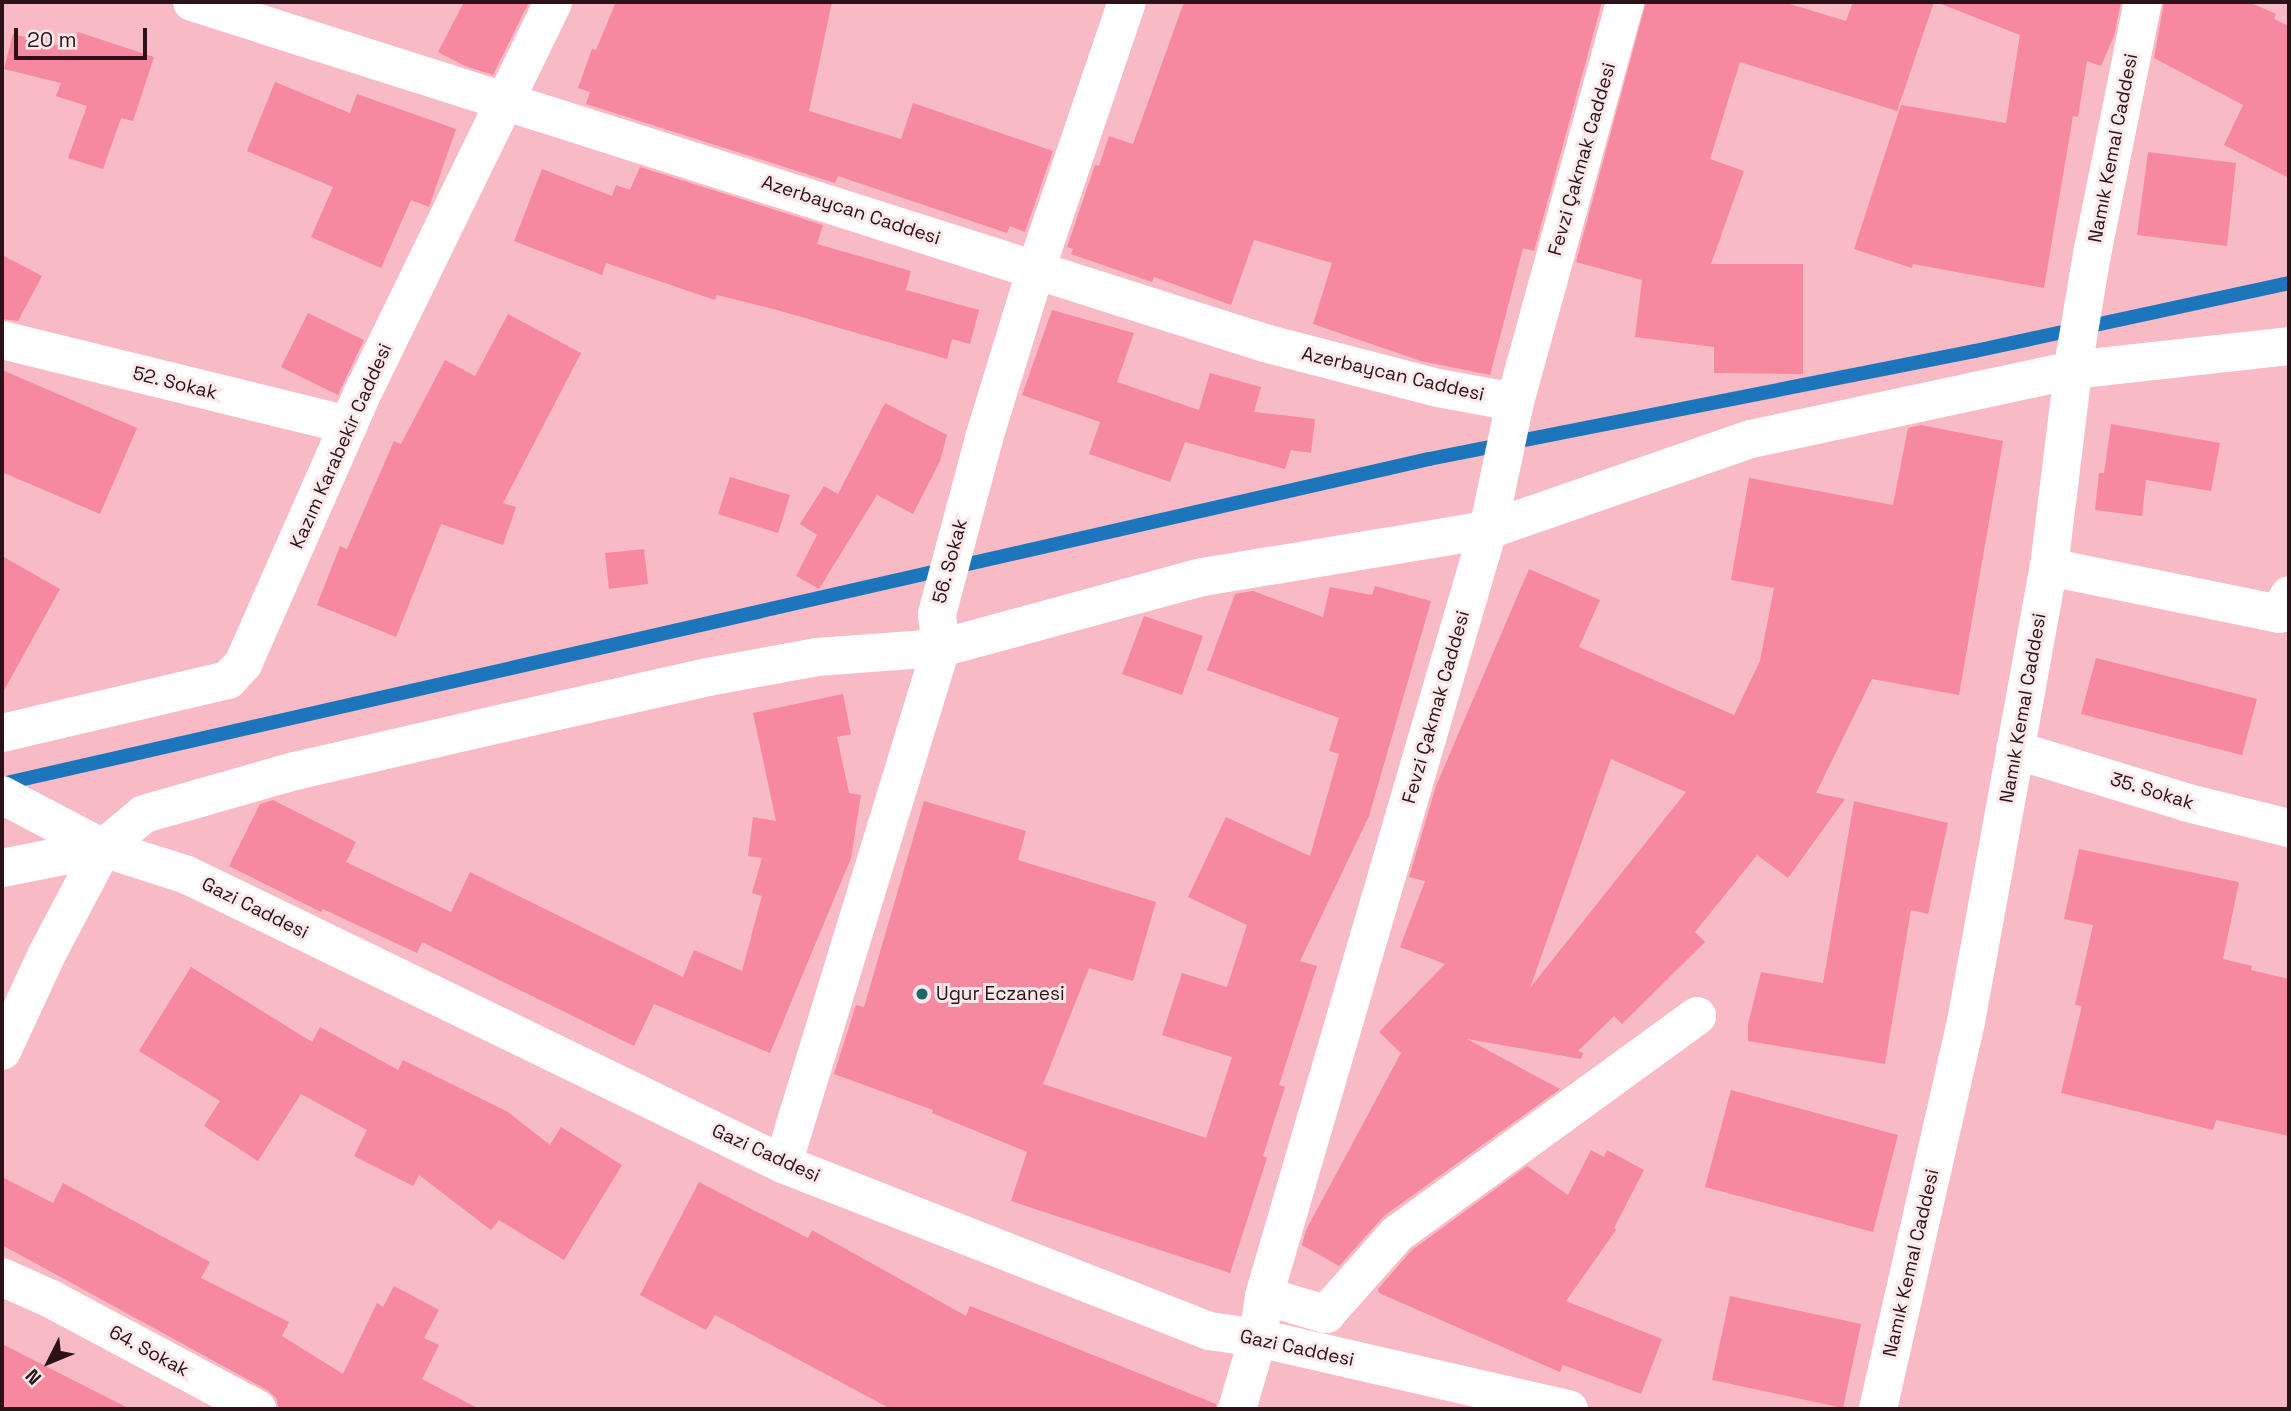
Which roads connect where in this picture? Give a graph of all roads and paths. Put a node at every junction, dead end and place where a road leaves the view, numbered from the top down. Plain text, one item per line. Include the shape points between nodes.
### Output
1 (192, 2) edge
2 (553, 2) edge
3 (1127, 2) edge
4 (1625, 2) edge
5 (2143, 2) edge
6 (505, 100) junction
7 (1036, 269) junction
8 (2, 340) edge
9 (2289, 346) edge
10 (2073, 363) junction
11 (1515, 402) junction
12 (349, 425) junction
13 (1488, 530) junction
14 (2049, 567) junction
15 (2289, 595) edge
16 (939, 631) junction
17 (2, 733) edge
18 (2015, 750) junction
19 (2, 794) edge
20 (2289, 828) edge
21 (103, 848) junction
22 (2, 868) edge
23 (1697, 1016) dead end
24 (2, 1051) edge
25 (783, 1164) junction
26 (2, 1277) edge
27 (1264, 1296) junction
28 (1258, 1338) junction
29 (257, 1409) edge
30 (1237, 1409) edge
31 (1569, 1409) edge
32 (1878, 1409) edge

1 - 6 street, Azerbaycan Caddesi
2 - 6 street, Kazım Karabekir Caddesi
3 - 7 street, 56. Sokak
4 - 11 street, Fevzi Çakmak Caddesi
5 - 10 street, Namık Kemal Caddesi
6 - 7 street, Azerbaycan Caddesi
6 - 12 street, Kazım Karabekir Caddesi
7 - 11 street, Azerbaycan Caddesi via 1265,343 1438,388
7 - 16 street, 56. Sokak via 959,525
8 - 12 street, 52. Sokak
9 - 10 street
10 - 13 street via 1751,439
10 - 14 street, Namık Kemal Caddesi
11 - 13 street, Fevzi Çakmak Caddesi
12 - 17 street, Kazım Karabekir Caddesi via 243,664 228,680
13 - 16 street via 1203,577
13 - 27 street, Fevzi Çakmak Caddesi
14 - 15 street via 2279,614
14 - 18 street, Namık Kemal Caddesi
16 - 21 street via 708,677 295,771 145,814
16 - 25 street, 56. Sokak
18 - 20 street, 35. Sokak via 2188,803
18 - 32 street, Namık Kemal Caddesi via 1966,1021
19 - 21 street, Gazi Caddesi
21 - 22 street
21 - 24 street
21 - 25 street, Gazi Caddesi via 187,875
23 - 27 street via 1397,1234 1326,1314
25 - 28 street, Gazi Caddesi via 1209,1331
26 - 29 street, 64. Sokak
27 - 28 street, Fevzi Çakmak Caddesi
28 - 30 street, Fevzi Çakmak Caddesi
28 - 31 street, Gazi Caddesi

